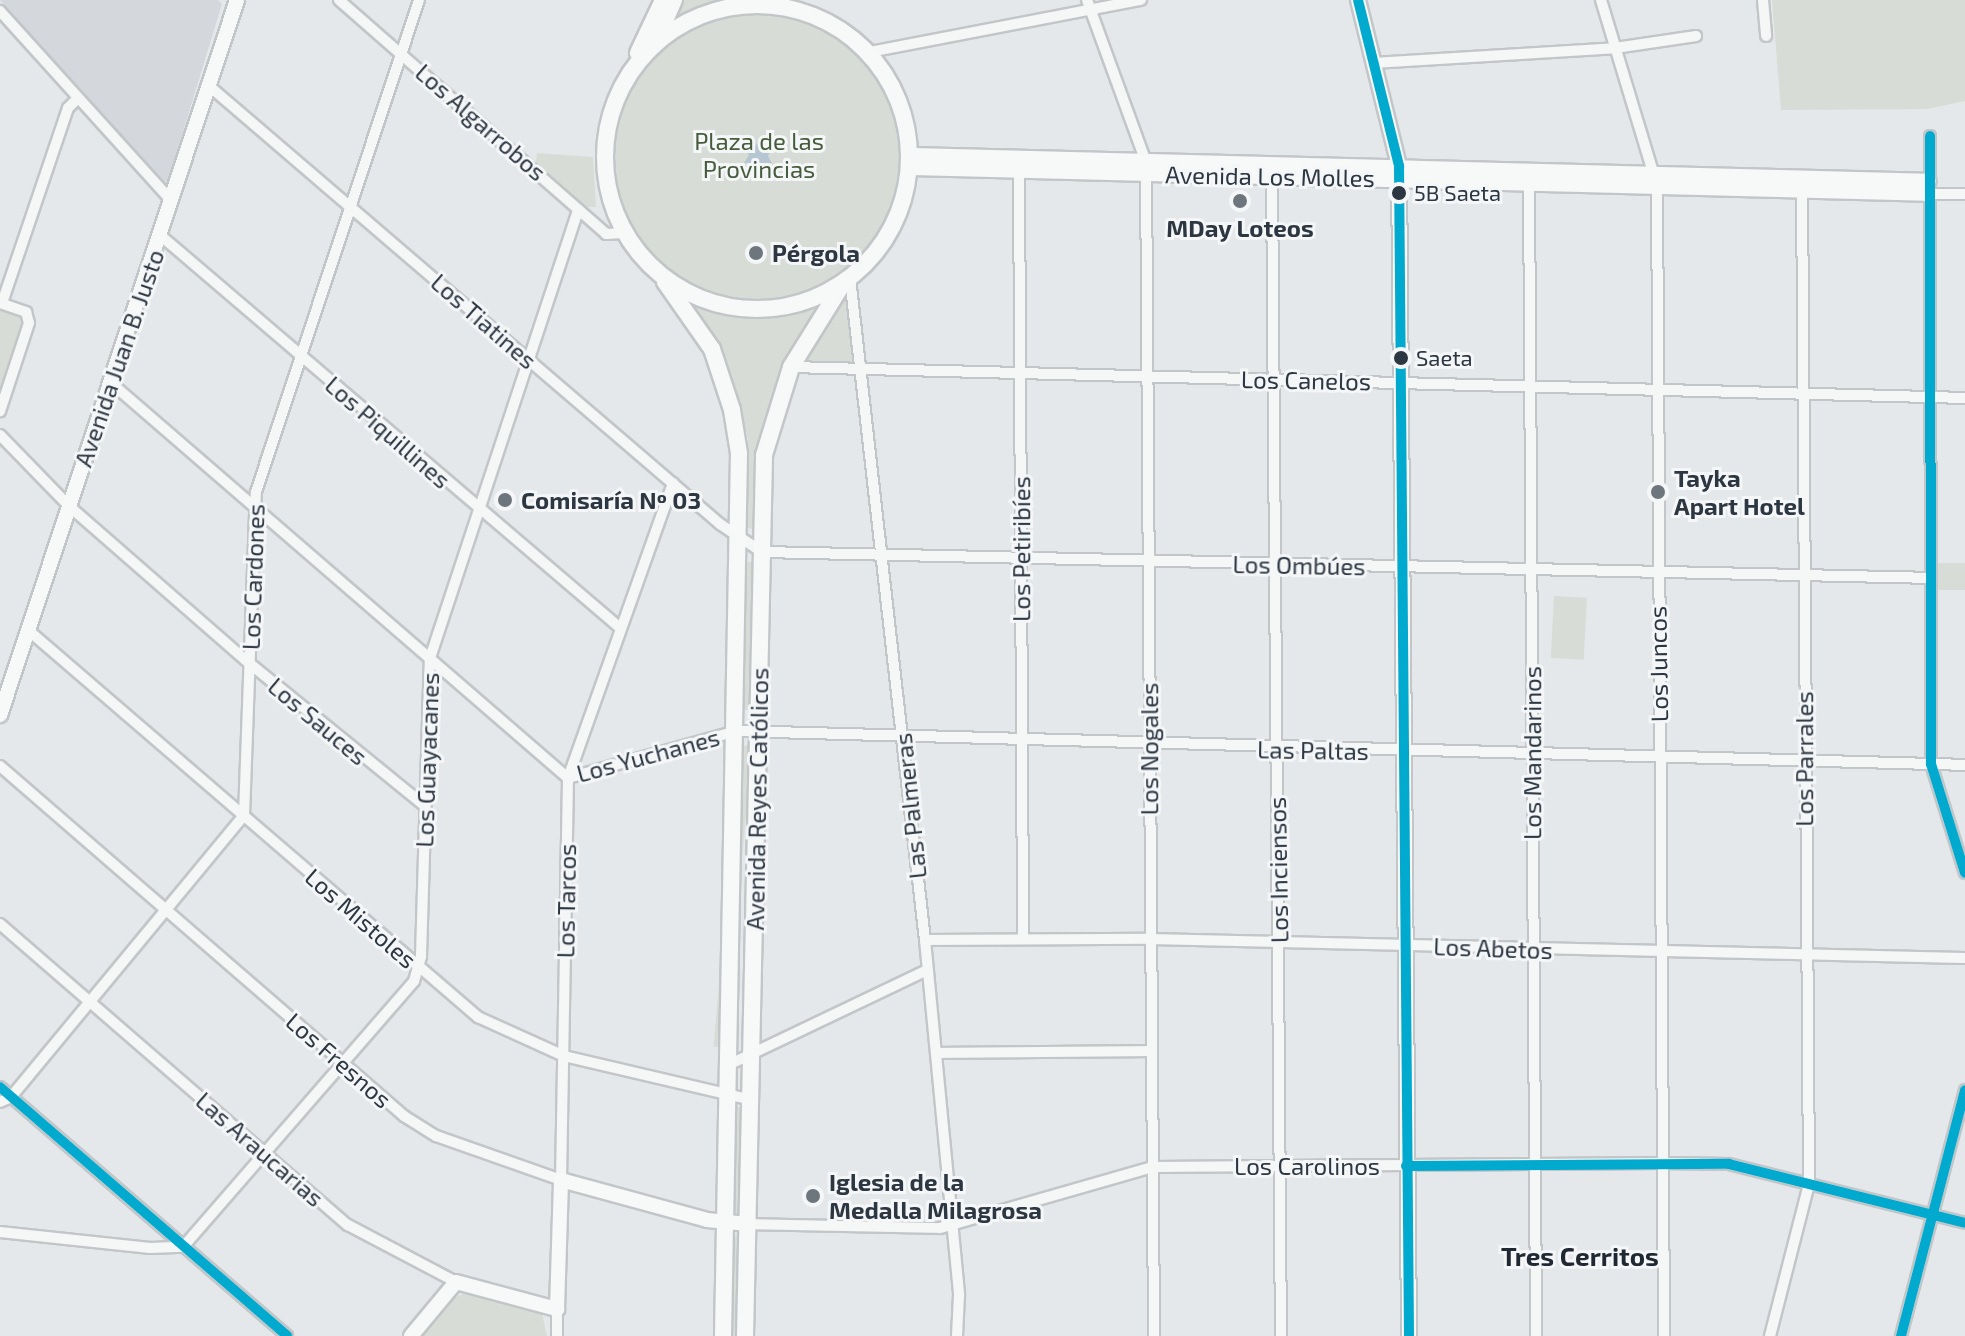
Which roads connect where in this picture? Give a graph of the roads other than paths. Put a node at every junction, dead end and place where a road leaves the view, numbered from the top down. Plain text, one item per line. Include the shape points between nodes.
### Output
1 (237, 0) edge
2 (339, 0) edge
3 (419, 0) edge
4 (663, 0) edge
5 (674, 0) edge
6 (805, 0) edge
7 (1141, 0) edge
8 (1358, 0) edge
9 (1601, 0) edge
10 (1763, 0) edge
11 (1089, 5) edge
12 (0, 11) edge
13 (833, 23) junction
14 (1696, 36) dead end
15 (1766, 36) dead end
16 (656, 41) junction
17 (1615, 48) junction
18 (870, 52) junction
19 (402, 54) junction
20 (1373, 63) junction
21 (631, 65) junction
22 (208, 85) junction
23 (76, 100) junction
24 (1930, 136) dead end
25 (912, 162) junction
26 (1019, 165) junction
27 (1146, 168) junction
28 (1272, 170) junction
29 (1400, 173) junction
30 (1529, 176) junction
31 (1655, 180) junction
32 (1802, 184) junction
33 (1930, 188) junction
34 (1965, 194) edge
35 (171, 200) junction
36 (352, 205) junction
37 (578, 210) junction
38 (624, 233) junction
39 (160, 235) junction
40 (847, 280) junction
41 (665, 282) junction
42 (1, 303) edge
43 (526, 358) junction
44 (303, 359) junction
45 (791, 367) junction
46 (863, 370) junction
47 (1021, 374) junction
48 (1147, 376) junction
49 (1273, 380) junction
50 (110, 382) junction
51 (1402, 382) junction
52 (1530, 385) junction
53 (1655, 389) junction
54 (1802, 393) junction
55 (1931, 397) junction
56 (1965, 398) edge
57 (0, 411) edge
58 (0, 435) edge
59 (673, 483) junction
60 (69, 506) junction
61 (253, 507) junction
62 (479, 510) junction
63 (741, 541) junction
64 (762, 552) junction
65 (882, 555) junction
66 (1020, 560) junction
67 (1148, 562) junction
68 (1276, 564) junction
69 (1403, 567) junction
70 (1531, 571) junction
71 (1657, 573) junction
72 (1804, 577) junction
73 (1931, 578) junction
74 (619, 627) junction
75 (28, 630) junction
76 (430, 658) junction
77 (249, 663) junction
78 (0, 715) edge
79 (736, 731) junction
80 (758, 732) junction
81 (902, 739) junction
82 (1022, 742) junction
83 (1149, 744) junction
84 (1276, 749) junction
85 (1404, 752) junction
86 (1532, 755) junction
87 (1659, 758) junction
88 (1803, 761) junction
89 (1931, 764) junction
90 (1965, 765) edge
91 (0, 766) edge
92 (568, 778) junction
93 (425, 806) junction
94 (244, 815) junction
95 (1965, 873) edge
96 (167, 911) junction
97 (0, 924) edge
98 (1023, 938) junction
99 (1150, 939) junction
100 (925, 940) junction
101 (1278, 942) junction
102 (1404, 945) junction
103 (1532, 949) junction
104 (1660, 952) junction
105 (1807, 954) junction
106 (1965, 958) edge
107 (419, 970) junction
108 (927, 970) junction
109 (90, 1002) junction
110 (1151, 1051) junction
111 (936, 1053) junction
112 (753, 1055) junction
113 (564, 1056) junction
114 (342, 1063) junction
115 (728, 1065) junction
116 (0, 1087) edge
117 (1965, 1090) edge
118 (727, 1094) junction
119 (11, 1097) junction
120 (751, 1100) junction
121 (0, 1102) edge
122 (265, 1153) junction
123 (1662, 1163) junction
124 (1536, 1164) junction
125 (1406, 1166) junction
126 (1153, 1167) junction
127 (1279, 1167) junction
128 (561, 1180) junction
129 (1809, 1184) junction
130 (1933, 1215) junction
131 (725, 1222) junction
132 (1965, 1223) edge
133 (748, 1224) junction
134 (953, 1226) junction
135 (0, 1232) edge
136 (183, 1247) junction
137 (456, 1282) junction
138 (557, 1309) junction
139 (287, 1336) edge
140 (411, 1336) edge
141 (557, 1336) edge
142 (723, 1336) edge
143 (745, 1336) edge
144 (957, 1336) edge
145 (1154, 1336) edge
146 (1281, 1336) edge
147 (1409, 1336) edge
148 (1536, 1336) edge
149 (1664, 1336) edge
150 (1770, 1336) edge
151 (1901, 1336) edge

1 - 22 street, Avenida Juan B. Justo
2 - 19 street, Los Algarrobos
3 - 19 street, Los Cardones
4 - 21 main road
5 - 16 main road
6 - 13 main road
7 - 11 street
8 - 20 street
9 - 17 street, Los Juncos
10 - 15 street
11 - 18 street
11 - 27 street, Los Nogales
12 - 23 street
13 - 16 main road via 776,5 747,5 697,18
13 - 18 main road
14 - 17 street
16 - 21 main road
17 - 20 street
17 - 31 street, Los Juncos
18 - 25 main road via 901,104
19 - 36 street, Los Cardones
19 - 37 street, Los Algarrobos
20 - 29 street
21 - 38 main road via 605,132 609,186
22 - 35 street, Avenida Juan B. Justo
22 - 36 street, Los Tiatines
23 - 35 street
23 - 42 street via 68,108
24 - 33 street
25 - 26 street, Avenida Los Molles
25 - 40 main road, Avenida Reyes Católicos via 895,221
26 - 27 street, Avenida Los Molles
26 - 47 street, Los Petiribíes
27 - 28 street, Avenida Los Molles
27 - 48 street, Los Nogales
28 - 29 street, Avenida Los Molles
28 - 49 street, Los Inciensos
29 - 30 street, Avenida Los Molles
29 - 51 street
30 - 31 street, Avenida Los Molles
30 - 52 street, Los Mandarinos
31 - 32 street, Avenida Los Molles
31 - 53 street, Los Juncos
32 - 33 street, Avenida Los Molles
32 - 54 street, Los Parrales
33 - 34 street, Avenida Los Molles
33 - 55 street
35 - 39 street, Avenida Juan B. Justo
36 - 43 street, Los Tiatines
36 - 44 street, Los Cardones
37 - 38 street, Los Algarrobos via 606,234
37 - 43 street, Los Guayacanes
38 - 41 main road, Avenida Reyes Católicos
39 - 44 street, Los Piquillines
39 - 50 street, Avenida Juan B. Justo
40 - 41 main road via 797,303 754,307 696,297
40 - 45 main road, Avenida Reyes Católicos
40 - 46 street, Las Palmeras
41 - 63 main road, Avenida Reyes Católicos via 702,331 726,388 737,433
42 - 57 street via 26,312 29,323
43 - 59 street, Los Tiatines
43 - 62 street, Los Guayacanes
44 - 61 street, Los Cardones
44 - 62 street, Los Piquillines
45 - 46 street, Los Canelos
45 - 64 main road, Avenida Reyes Católicos via 764,455
46 - 47 street, Los Canelos
46 - 65 street, Las Palmeras
47 - 48 street, Los Canelos
47 - 66 street, Los Petiribíes
48 - 49 street, Los Canelos
48 - 67 street, Los Nogales
49 - 51 street, Los Canelos
49 - 68 street, Los Inciensos
50 - 60 street, Avenida Juan B. Justo
50 - 61 street, Los Yuchanes
51 - 52 street, Los Canelos
51 - 69 street
52 - 53 street, Los Canelos
52 - 70 street, Los Mandarinos
53 - 54 street, Los Canelos
53 - 71 street, Los Juncos
54 - 55 street, Los Canelos
54 - 72 street, Los Parrales
55 - 56 street, Los Canelos
55 - 73 street
58 - 60 street, Los Sauces
59 - 63 street, Los Tiatines
59 - 74 street, Los Tarcos
60 - 75 street, Avenida Juan B. Justo
60 - 77 street, Los Sauces
61 - 76 street, Los Yuchanes
61 - 77 street, Los Cardones
62 - 74 street, Los Piquillines
62 - 76 street, Los Guayacanes
63 - 64 street, Los Tiatines
63 - 79 main road, Avenida Reyes Católicos
64 - 65 street, Los Ombúes
64 - 80 main road, Avenida Reyes Católicos
65 - 66 street, Los Ombúes
65 - 81 street, Las Palmeras
66 - 67 street, Los Ombúes
66 - 82 street, Los Petiribíes
67 - 68 street, Los Ombúes
67 - 83 street, Los Nogales
68 - 69 street, Los Ombúes
68 - 84 street, Los Inciensos
69 - 70 street, Los Ombúes
69 - 85 street
70 - 71 street, Los Ombúes
70 - 86 street, Los Mandarinos
71 - 72 street, Los Ombúes
71 - 87 street, Los Juncos
72 - 73 street, Los Ombúes
72 - 88 street, Los Parrales
73 - 89 street
74 - 92 street, Los Tarcos
75 - 78 street, Avenida Juan B. Justo
75 - 94 street, Los Mistoles
76 - 92 street, Los Yuchanes
76 - 93 street, Los Guayacanes
77 - 93 street, Los Sauces
77 - 94 street, Los Cardones
79 - 80 street, Los Yuchanes
79 - 92 street, Los Yuchanes
79 - 115 main road, Avenida Reyes Católicos
80 - 81 street, Las Paltas
80 - 112 main road, Avenida Reyes Católicos
81 - 82 street, Las Paltas
81 - 100 street, Las Palmeras
82 - 83 street, Las Paltas
82 - 98 street, Los Petiribíes
83 - 84 street, Las Paltas
83 - 99 street, Los Nogales
84 - 85 street, Las Paltas
84 - 101 street, Los Inciensos
85 - 86 street, Las Paltas
85 - 102 street
86 - 87 street, Las Paltas
86 - 103 street, Los Mandarinos
87 - 88 street, Las Paltas
87 - 104 street, Los Juncos
88 - 89 street, Las Paltas
88 - 105 street, Los Parrales
89 - 90 street, Las Paltas
89 - 95 street
91 - 96 street, Los Fresnos
92 - 113 street, Los Tarcos
93 - 107 street, Los Guayacanes
94 - 96 street
94 - 107 street, Los Mistoles
96 - 109 street
96 - 114 street, Los Fresnos
97 - 109 street, Las Araucarias
98 - 99 street, Los Abetos
98 - 100 street, Los Abetos
99 - 101 street, Los Abetos
99 - 110 street, Los Nogales
100 - 108 street, Las Palmeras
101 - 102 street, Los Abetos
101 - 127 street, Los Inciensos
102 - 103 street, Los Abetos
102 - 125 street
103 - 104 street, Los Abetos
103 - 124 street, Los Mandarinos
104 - 105 street, Los Abetos
104 - 123 street, Los Juncos
105 - 106 street, Los Abetos
105 - 129 street, Los Parrales
107 - 113 street, Los Mistoles via 491,1025
107 - 114 street
108 - 111 street, Las Palmeras
108 - 112 street
109 - 119 street
109 - 122 street, Las Araucarias
110 - 111 street
110 - 126 street, Los Nogales
111 - 134 street, Las Palmeras
112 - 115 street
112 - 120 main road, Avenida Reyes Católicos
113 - 118 street, Los Mistoles
113 - 128 street, Los Tarcos
114 - 122 street
114 - 128 street, Los Fresnos via 429,1132
115 - 118 main road, Avenida Reyes Católicos
116 - 119 street
117 - 130 street
118 - 120 street, Los Mistoles
118 - 131 main road, Avenida Reyes Católicos
119 - 121 street
119 - 136 street
120 - 133 main road, Avenida Reyes Católicos
122 - 136 street
122 - 137 street, Las Araucarias via 363,1236
123 - 124 street, Los Carolinos
123 - 129 street, Los Carolinos via 1729,1164
123 - 149 street, Los Juncos
124 - 125 street, Los Carolinos
124 - 148 street, Los Mandarinos
125 - 127 street, Los Carolinos
125 - 147 street
126 - 127 street, Los Carolinos
126 - 134 street, Los Carolinos via 1115,1174
126 - 145 street, Los Nogales
127 - 146 street, Los Inciensos
128 - 131 street, Los Fresnos
128 - 138 street, Los Tarcos
129 - 130 street, Los Carolinos
129 - 150 street, Los Parrales
130 - 132 street, Los Carolinos
130 - 151 street
131 - 133 street, Los Fresnos
131 - 142 main road, Avenida Reyes Católicos
133 - 134 street, Los Carolinos via 909,1230
133 - 143 main road, Avenida Reyes Católicos
134 - 144 street, Las Palmeras
135 - 136 street
136 - 139 street
137 - 138 street, Las Araucarias
137 - 140 street
138 - 141 street, Los Tarcos

